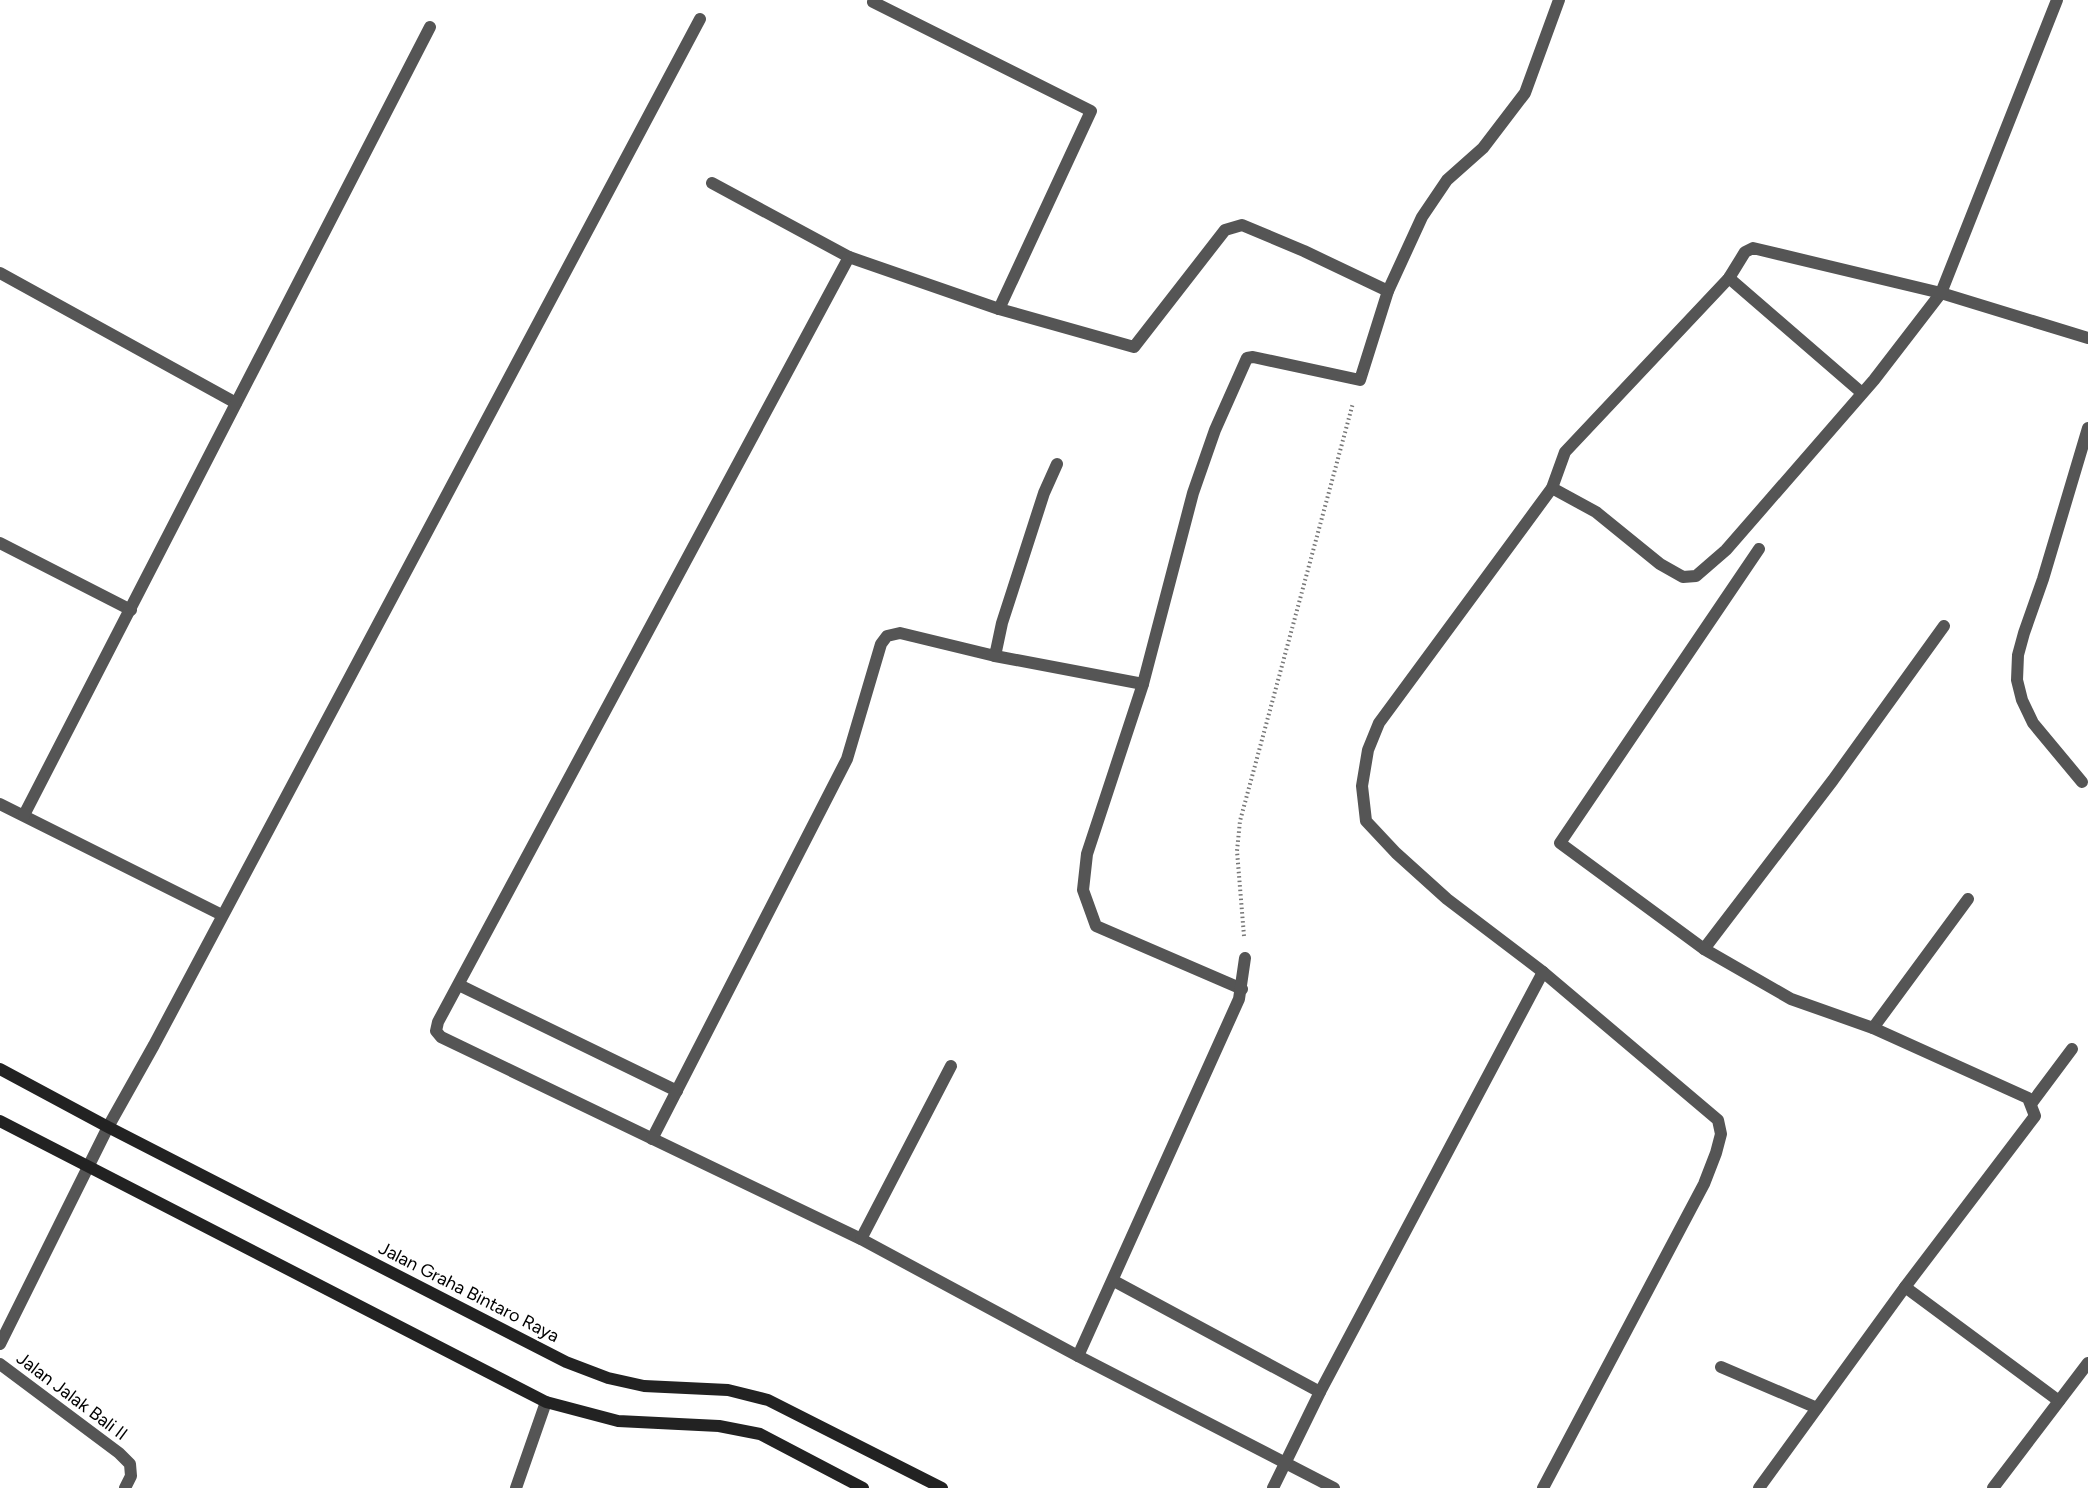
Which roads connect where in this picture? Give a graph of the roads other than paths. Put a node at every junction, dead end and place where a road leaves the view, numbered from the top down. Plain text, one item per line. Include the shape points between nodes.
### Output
1 (1559, 0) edge
2 (2057, 0) edge
3 (873, 2) dead end
4 (700, 19) dead end
5 (430, 27) dead end
6 (712, 183) dead end
7 (849, 257) junction
8 (0, 273) edge
9 (1728, 278) junction
10 (1388, 291) junction
11 (1941, 293) junction
12 (999, 309) junction
13 (2088, 338) edge
14 (1862, 393) junction
15 (236, 403) junction
16 (2088, 428) edge
17 (1057, 464) dead end
18 (1552, 488) junction
19 (0, 543) edge
20 (1759, 549) dead end
21 (131, 610) junction
22 (1944, 626) dead end
23 (995, 656) junction
24 (1143, 684) junction
25 (2082, 782) dead end
26 (0, 804) edge
27 (24, 815) junction
28 (1968, 899) dead end
29 (222, 915) junction
30 (1704, 949) junction
31 (1245, 958) road end
32 (1543, 972) junction
33 (459, 985) junction
34 (1242, 989) junction
35 (1873, 1028) junction
36 (2072, 1049) dead end
37 (951, 1066) dead end
38 (0, 1069) edge
39 (677, 1091) junction
40 (2031, 1104) junction
41 (0, 1121) edge
42 (108, 1127) junction
43 (652, 1139) junction
44 (87, 1167) junction
45 (861, 1239) junction
46 (1114, 1281) junction
47 (1905, 1287) junction
48 (0, 1344) edge
49 (1078, 1356) junction
50 (2088, 1363) edge
51 (0, 1364) edge
52 (1721, 1367) dead end
53 (1320, 1392) junction
54 (2059, 1401) junction
55 (546, 1402) junction
56 (1817, 1408) junction
57 (1284, 1464) junction
58 (125, 1488) edge
59 (516, 1488) edge
60 (863, 1488) edge
61 (942, 1488) edge
62 (1273, 1488) edge
63 (1334, 1488) edge
64 (1543, 1488) edge
65 (1759, 1488) edge
66 (1993, 1488) edge

1 - 10 street via 1525,93 1483,148 1448,180 1422,217
2 - 11 street
3 - 12 street via 1091,111
4 - 29 street
5 - 15 street
6 - 7 street
7 - 12 street
7 - 33 street
8 - 15 street
9 - 11 street via 1745,252 1753,248
9 - 14 street
9 - 18 street via 1565,452
10 - 12 street via 1242,225 1225,230 1134,347
10 - 24 street via 1360,380 1247,358 1193,493
11 - 13 street
11 - 14 street
14 - 18 street via 1726,550 1696,576 1683,577 1660,564 1596,512
15 - 21 street
16 - 25 street via 2024,633 2017,680 2033,723
17 - 23 street via 1002,623
18 - 32 street via 1379,723 1368,750 1362,786 1366,821 1396,853 1447,899
19 - 21 street
20 - 30 street via 1560,843
21 - 27 street
22 - 30 street
23 - 24 street
23 - 39 street via 900,633 884,640 847,759
24 - 34 street via 1087,854 1083,890 1096,927
26 - 27 street
27 - 29 street
28 - 35 street
29 - 42 street
30 - 35 street via 1791,999
31 - 34 street
32 - 53 street
32 - 64 street via 1718,1120 1721,1134 1704,1184
33 - 39 street
33 - 43 street via 438,1022 436,1031 441,1037
34 - 46 street
35 - 40 street via 2028,1098
36 - 40 street
37 - 45 street
38 - 42 main road, Jalan Graha Bintaro Raya
39 - 43 street
40 - 47 street via 2035,1116
41 - 44 main road
42 - 44 street
42 - 61 main road, Jalan Graha Bintaro Raya via 566,1362 644,1386 728,1390 768,1400
43 - 45 street
44 - 48 street
44 - 55 main road
45 - 49 street
46 - 49 street
46 - 53 street
47 - 54 street
47 - 56 street
49 - 57 street
50 - 54 street
51 - 58 street, Jalan Jalak Bali II via 130,1464
52 - 56 street
53 - 57 street
54 - 66 street
55 - 59 street
55 - 60 main road via 618,1421 719,1426 760,1434
56 - 65 street
57 - 62 street
57 - 63 street

